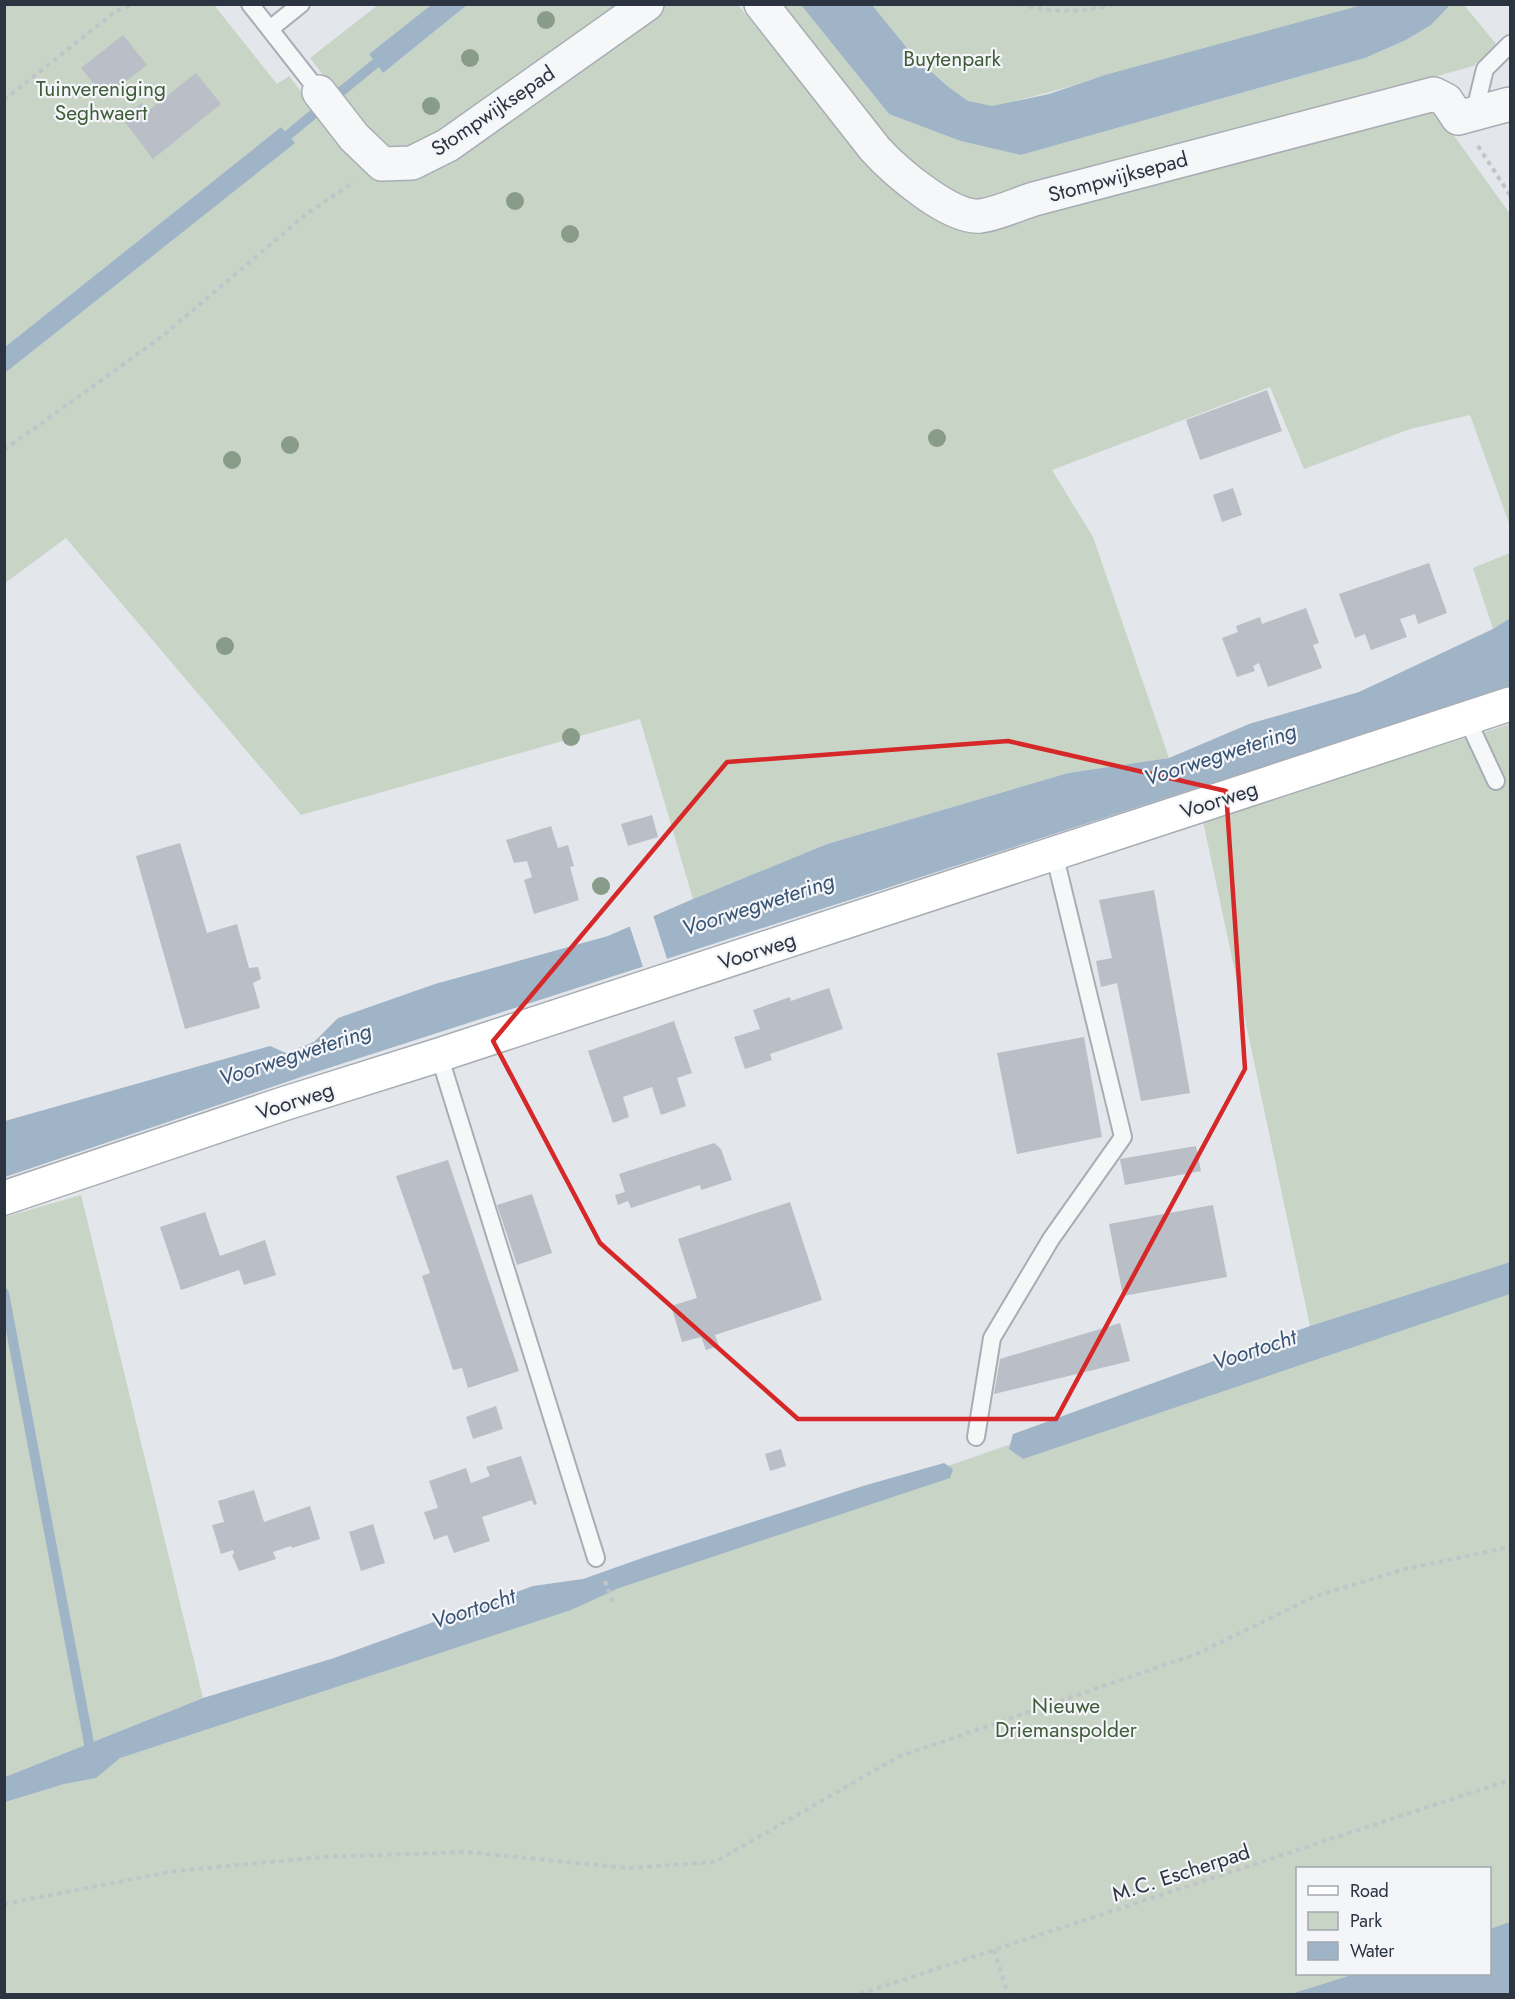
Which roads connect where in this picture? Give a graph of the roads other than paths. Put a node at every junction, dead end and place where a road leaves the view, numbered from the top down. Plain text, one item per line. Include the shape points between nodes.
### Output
1 (250, 4) edge
2 (301, 4) edge
3 (647, 4) edge
4 (760, 4) edge
5 (270, 29) junction
6 (1510, 44) edge
7 (319, 92) joint
8 (1510, 104) edge
9 (1466, 116) junction
10 (1510, 704) edge
11 (1467, 719) junction
12 (1496, 782) dead end
13 (1054, 853) junction
14 (439, 1055) junction
15 (4, 1198) edge
16 (976, 1437) dead end
17 (596, 1558) dead end

1 - 5 lane
2 - 5 lane
3 - 7 street, Stompwijksepad via 448,145 412,163 382,164 354,137
4 - 9 street, Stompwijksepad via 892,168 952,209 979,216 1434,94
5 - 7 lane
6 - 9 lane via 1485,69
8 - 9 street
10 - 11 street, Voorweg
11 - 12 lane
11 - 13 street, Voorweg
13 - 14 street, Voorweg
13 - 16 lane via 1123,1137 1051,1239 992,1338
14 - 15 street, Voorweg
14 - 17 lane

